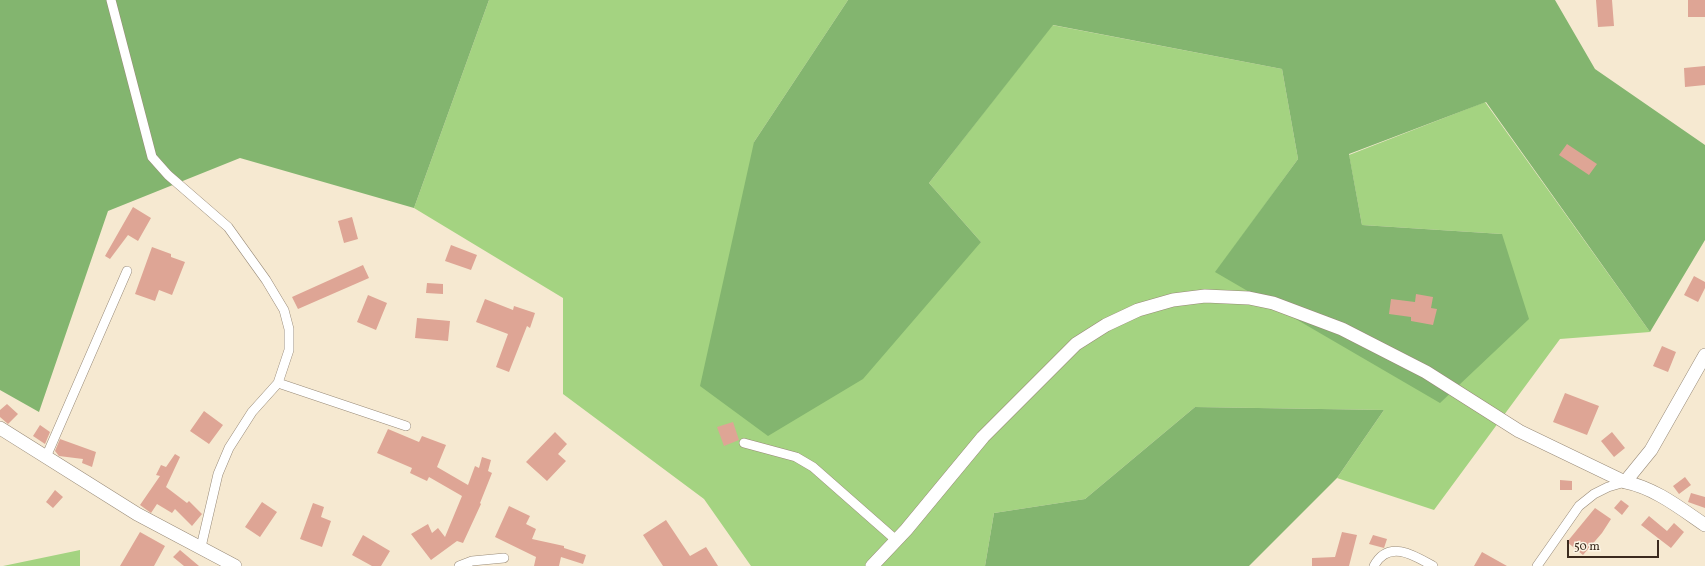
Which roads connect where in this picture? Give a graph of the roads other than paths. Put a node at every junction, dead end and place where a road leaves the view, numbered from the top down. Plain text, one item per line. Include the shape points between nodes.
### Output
1 (111, 0) edge
2 (127, 271) dead end
3 (1705, 355) edge
4 (278, 383) junction
5 (406, 426) dead end
6 (0, 428) edge
7 (744, 443) dead end
8 (46, 457) junction
9 (1625, 482) junction
10 (1705, 525) edge
11 (896, 540) junction
12 (201, 547) junction
13 (504, 558) dead end
14 (235, 566) edge
15 (459, 566) edge
16 (872, 566) edge
17 (1374, 566) edge
18 (1433, 566) edge
19 (1537, 566) edge

1 - 4 street via 152,157 168,175 228,227 284,310 289,329 288,350
2 - 8 street
3 - 9 street via 1651,450
4 - 5 street
4 - 12 street via 252,412 229,448 218,474
6 - 8 street
7 - 11 street via 796,457 813,467
8 - 12 street via 138,514
9 - 10 street via 1640,485 1657,494
9 - 11 street via 1519,431 1426,372 1342,329 1273,303 1249,298 1205,296 1173,300 1138,310 1106,324 1076,344 983,437
9 - 19 street via 1594,494 1579,506
11 - 16 street
12 - 14 street
13 - 15 street via 472,561
17 - 18 street via 1378,558 1394,552 1408,552

